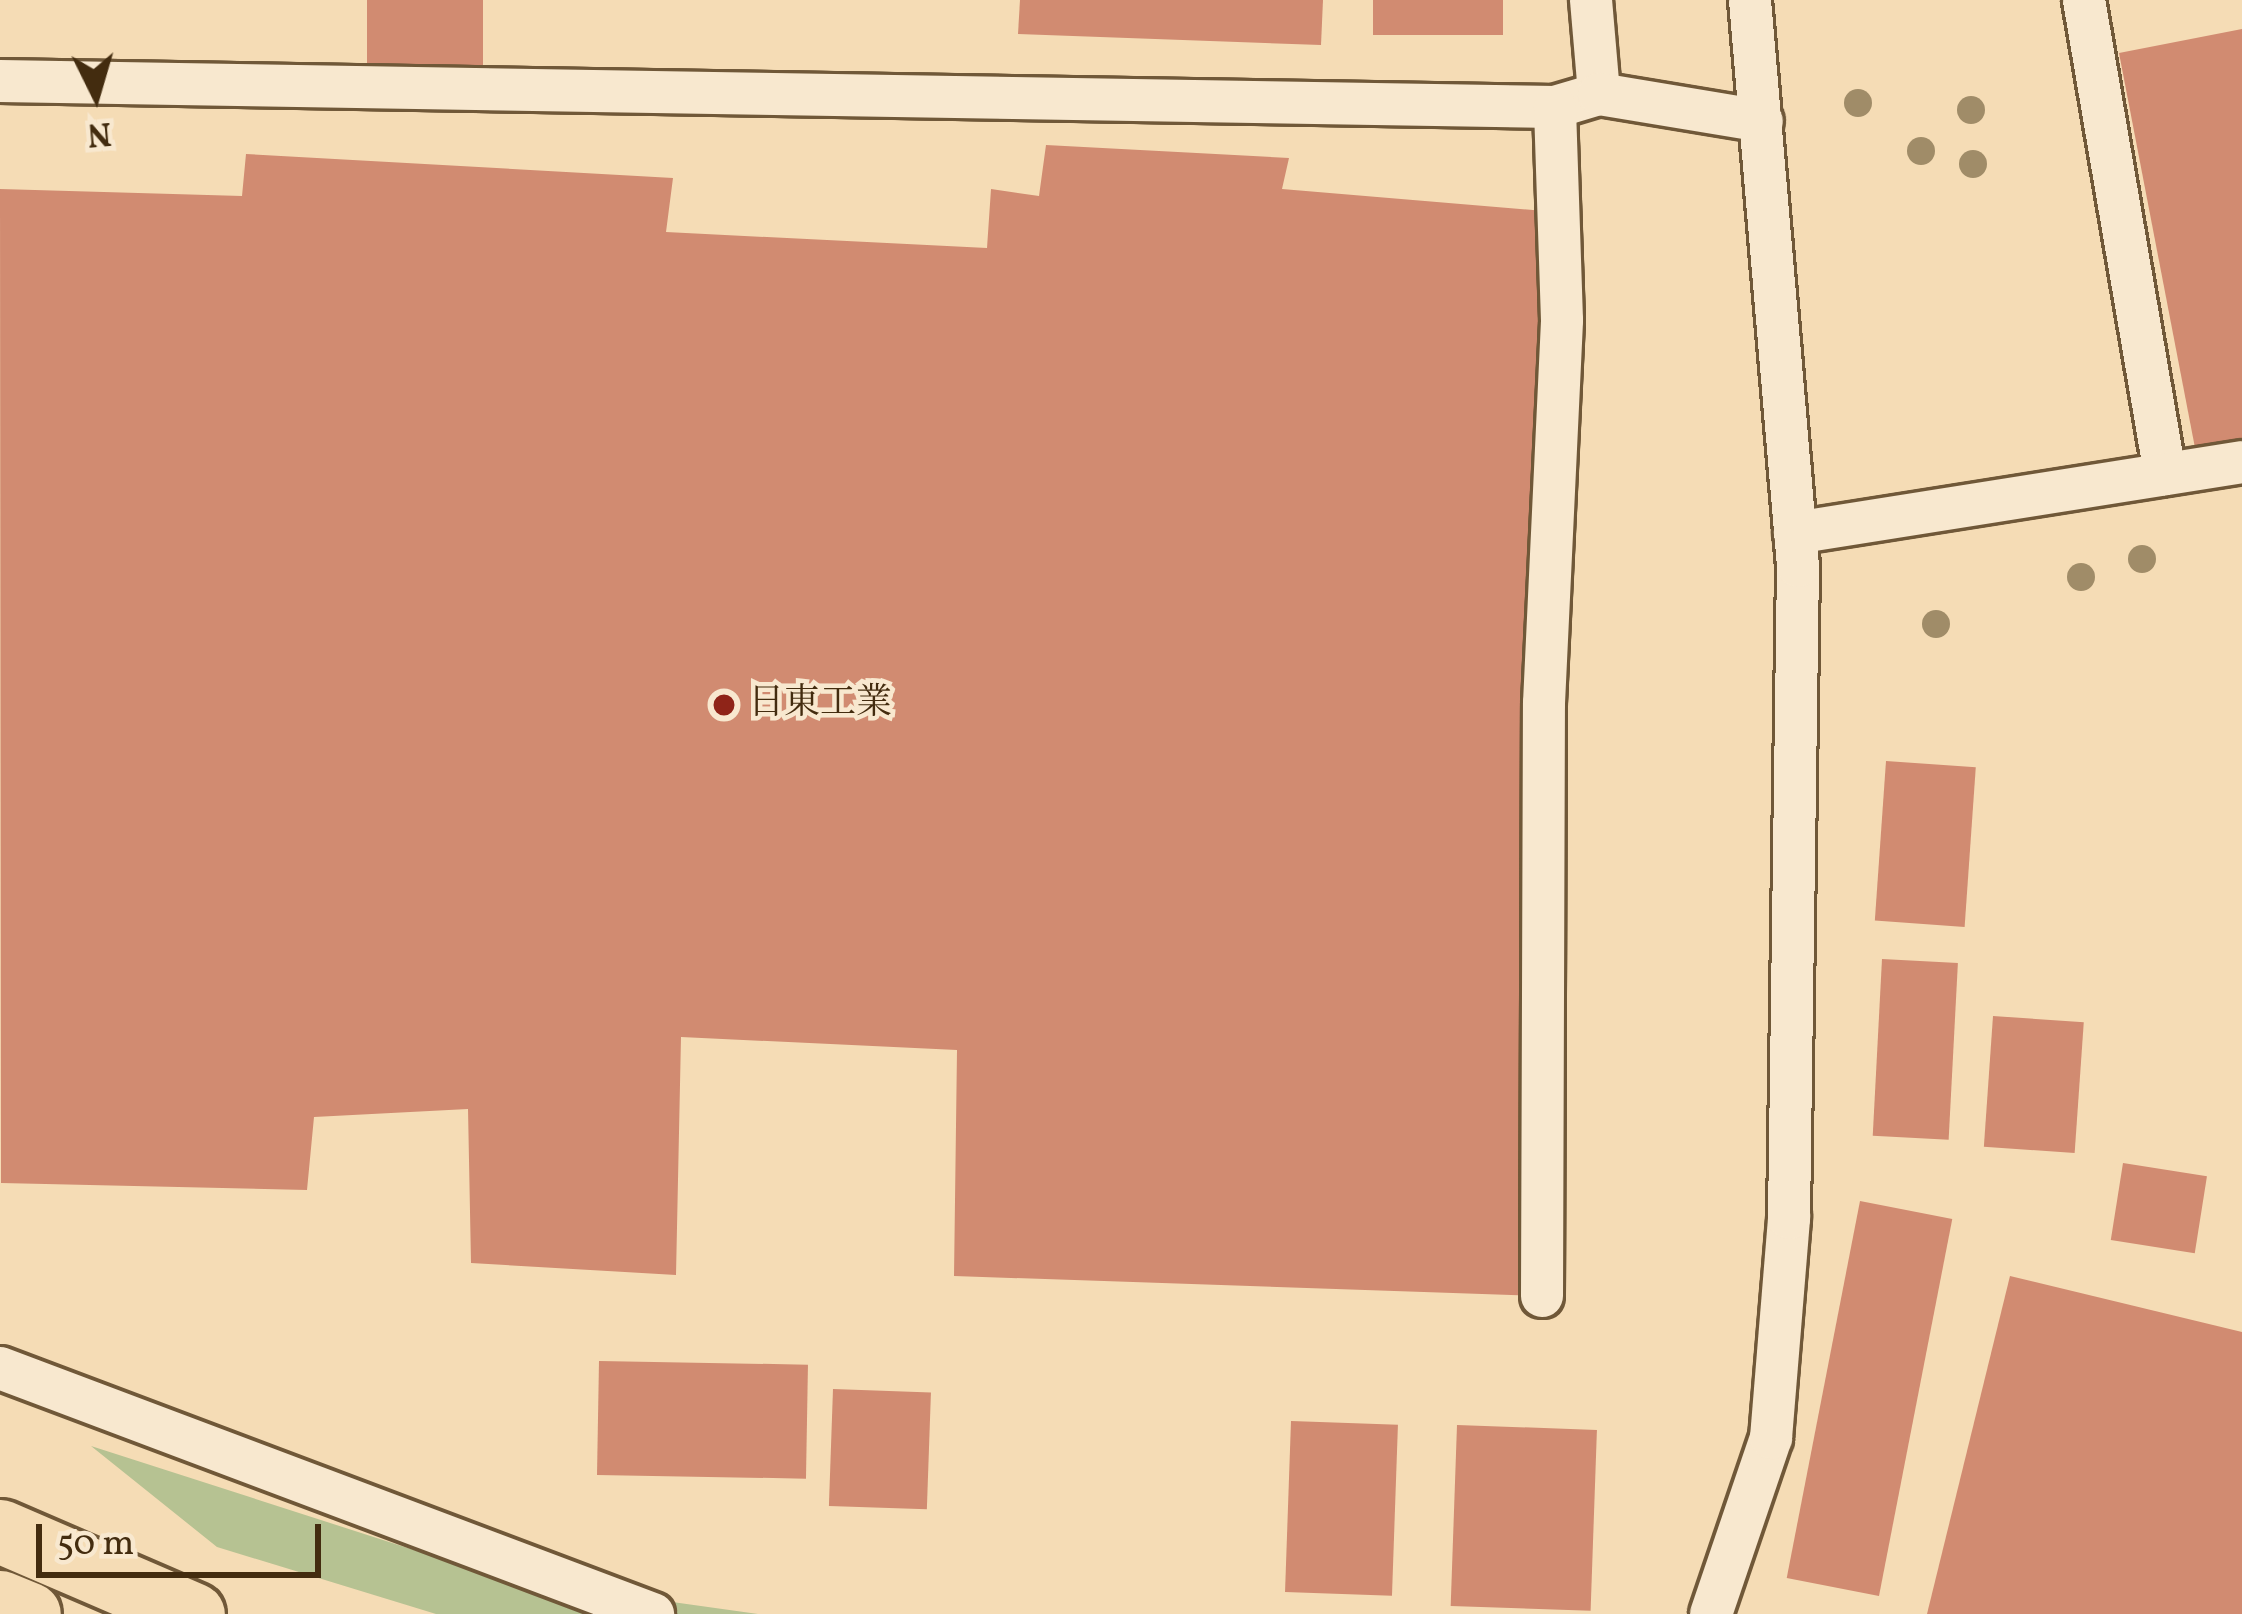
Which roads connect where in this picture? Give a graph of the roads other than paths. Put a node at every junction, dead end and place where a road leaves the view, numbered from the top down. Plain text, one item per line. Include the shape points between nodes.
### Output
1 (1591, 0) edge
2 (1750, 0) edge
3 (2084, 0) edge
4 (0, 81) edge
5 (1600, 94) junction
6 (1555, 107) junction
7 (1762, 121) junction
8 (2242, 461) edge
9 (2165, 474) junction
10 (1795, 533) junction
11 (1542, 1296) dead end
12 (0, 1368) edge
13 (0, 1531) edge
14 (0, 1602) edge
15 (29, 1614) edge
16 (193, 1614) edge
17 (652, 1614) edge
18 (1711, 1614) edge

1 - 5 street
2 - 7 street
3 - 9 street
4 - 6 street
5 - 6 street
5 - 7 street
6 - 11 street via 1562,320 1544,703
7 - 10 street
8 - 9 street
9 - 10 street
10 - 18 street via 1789,1218 1772,1438
12 - 17 street
13 - 16 highway
14 - 15 highway

